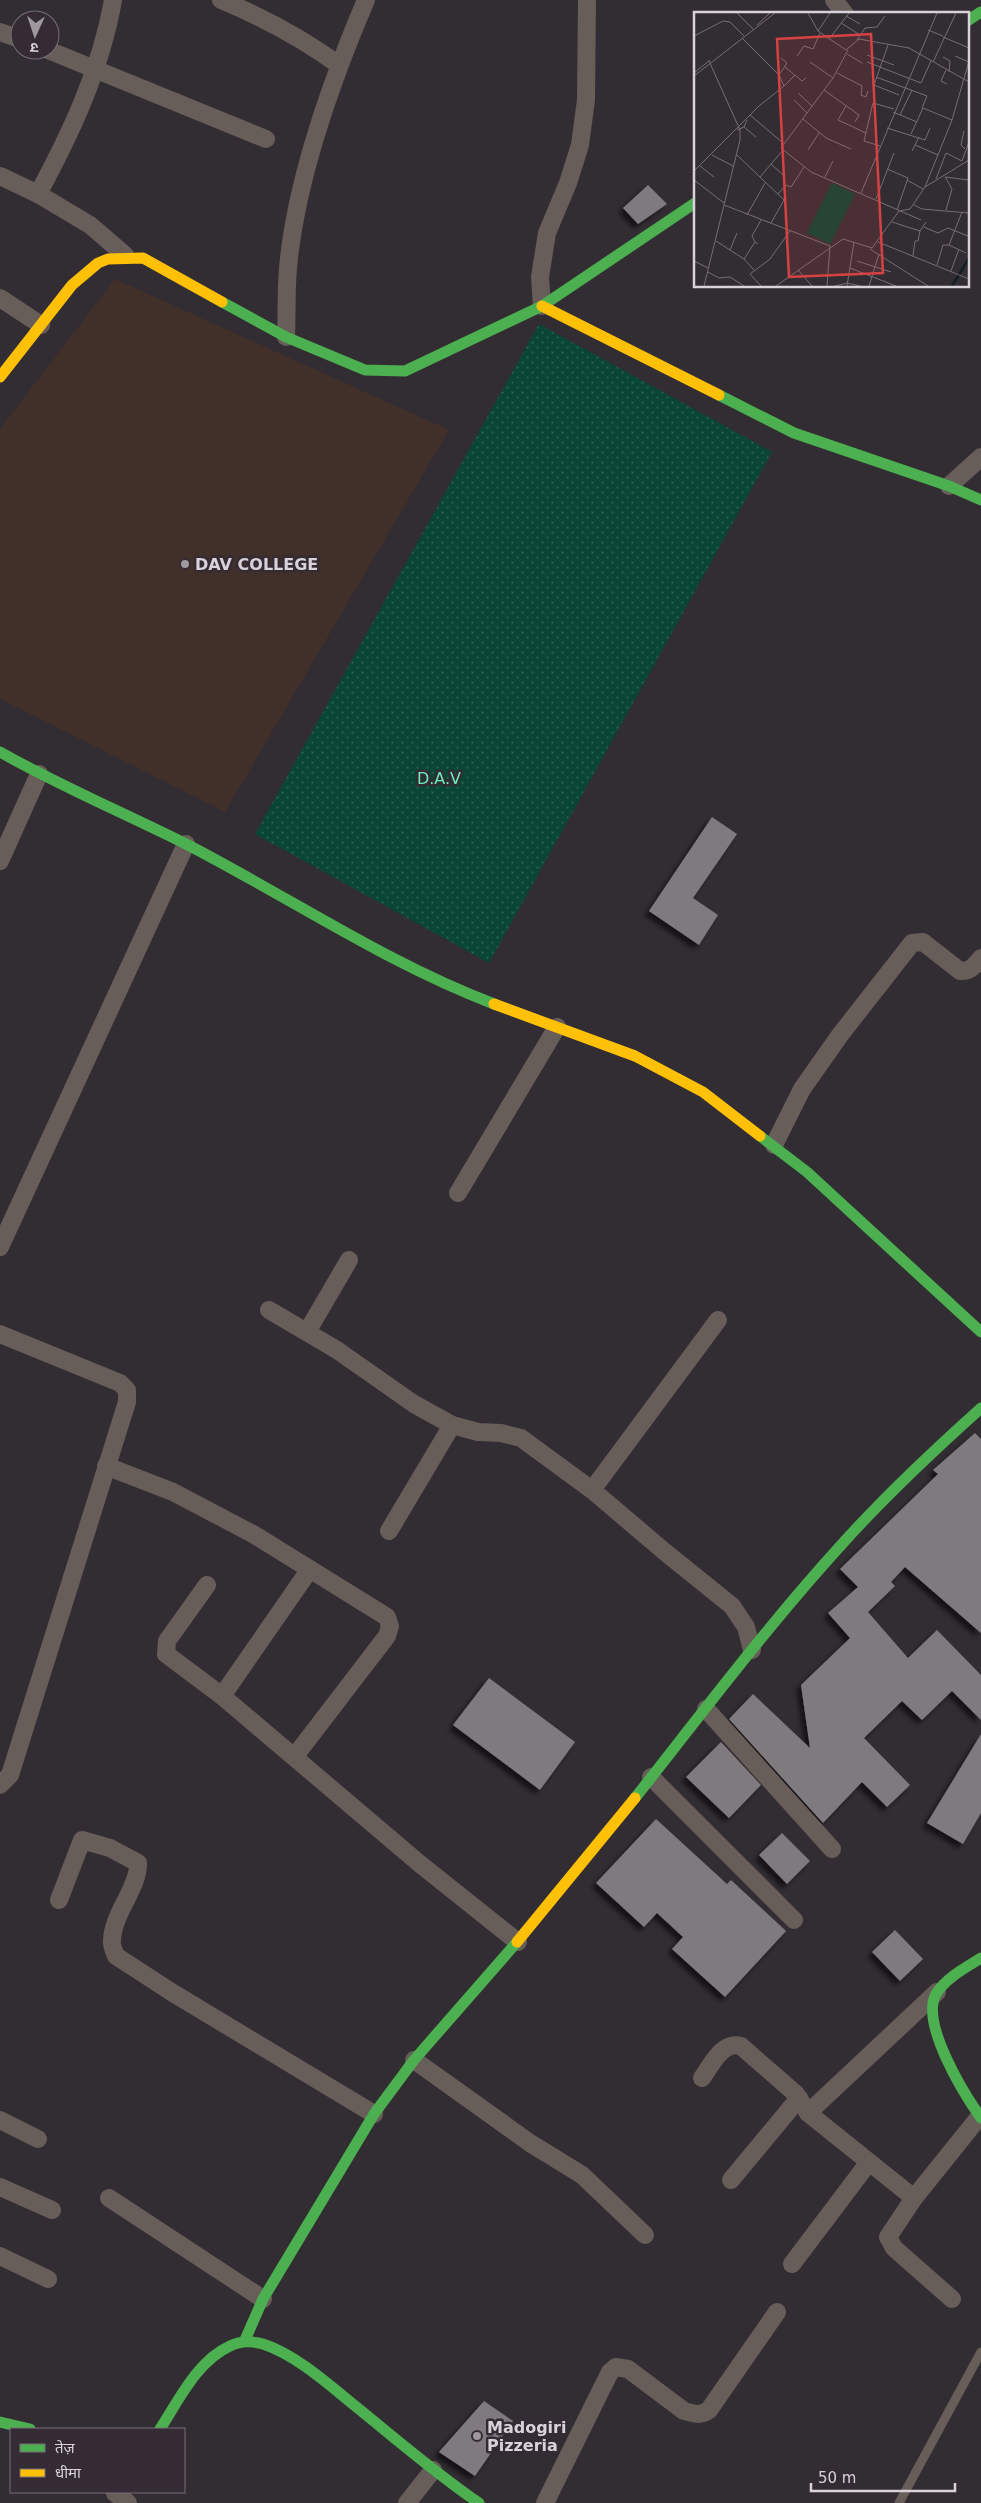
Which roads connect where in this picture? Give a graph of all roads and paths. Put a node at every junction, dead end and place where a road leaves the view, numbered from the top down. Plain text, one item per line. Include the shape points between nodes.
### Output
1 (113, 0) edge
2 (221, 0) edge
3 (366, 0) edge
4 (587, 0) edge
5 (834, 0) edge
6 (844, 12) edge
7 (981, 12) edge
8 (968, 20) edge
9 (60, 54) edge
10 (339, 65) junction
11 (96, 68) junction
12 (266, 139) dead end
13 (0, 176) edge
14 (38, 194) junction
15 (694, 204) edge
16 (125, 255) junction
17 (0, 298) edge
18 (542, 306) junction
19 (41, 325) junction
20 (286, 337) junction
21 (0, 377) edge
22 (981, 457) edge
23 (949, 486) junction
24 (981, 500) edge
25 (0, 752) edge
26 (39, 774) junction
27 (186, 844) junction
28 (0, 861) edge
29 (981, 958) edge
30 (557, 1027) junction
31 (774, 1145) junction
32 (458, 1194) dead end
33 (0, 1247) edge
34 (349, 1260) dead end
35 (269, 1310) dead end
36 (718, 1320) dead end
37 (307, 1332) junction
38 (981, 1332) edge
39 (0, 1334) edge
40 (981, 1409) edge
41 (452, 1425) junction
42 (106, 1466) junction
43 (592, 1490) junction
44 (389, 1531) dead end
45 (310, 1569) junction
46 (207, 1585) dead end
47 (752, 1650) junction
48 (222, 1696) junction
49 (706, 1709) junction
50 (295, 1756) junction
51 (651, 1777) junction
52 (0, 1784) edge
53 (832, 1850) dead end
54 (59, 1900) dead end
55 (794, 1920) dead end
56 (518, 1942) junction
57 (981, 1958) edge
58 (945, 1984) junction
59 (414, 2060) junction
60 (702, 2078) dead end
61 (804, 2106) junction
62 (374, 2114) junction
63 (980, 2117) edge
64 (0, 2120) edge
65 (38, 2139) dead end
66 (869, 2162) junction
67 (731, 2180) dead end
68 (0, 2187) edge
69 (109, 2198) dead end
70 (914, 2198) junction
71 (52, 2210) dead end
72 (645, 2235) dead end
73 (0, 2256) edge
74 (792, 2264) dead end
75 (48, 2279) dead end
76 (263, 2299) junction
77 (952, 2299) dead end
78 (777, 2312) dead end
79 (245, 2340) junction
80 (981, 2352) edge
81 (0, 2422) edge
82 (26, 2428) edge
83 (161, 2428) edge
84 (433, 2470) junction
85 (407, 2503) edge
86 (479, 2503) edge
87 (545, 2503) edge
88 (899, 2503) edge

1 - 11 street
2 - 10 street via 245,10
3 - 10 street
4 - 18 street via 586,100 580,145 547,234 540,277
5 - 6 street
7 - 8 street
9 - 11 street
10 - 20 street via 300,199 288,268
11 - 12 street
11 - 14 street via 64,145
13 - 14 street
14 - 16 street via 90,224
15 - 18 street
16 - 19 street via 99,262 75,281
16 - 20 street via 143,258
17 - 19 street
18 - 20 street via 405,371 365,370
18 - 23 street via 794,433
19 - 21 street
22 - 23 street
23 - 24 street
25 - 26 street
26 - 27 street
26 - 28 street
27 - 30 street via 447,986
27 - 33 street
29 - 31 street via 966,972 960,971 923,942 912,943 840,1035 802,1090
30 - 31 street via 635,1056 695,1088
30 - 32 street
31 - 38 street
34 - 37 street
35 - 37 street
36 - 43 street
37 - 41 street via 414,1404
39 - 42 street via 120,1383 127,1390 127,1402
40 - 47 street via 919,1464 842,1543
41 - 43 street via 521,1438
41 - 44 street
42 - 45 street via 174,1492
42 - 52 street via 10,1775
43 - 47 street via 732,1606 746,1626
45 - 48 street
45 - 50 street via 387,1617 390,1626 387,1636
46 - 48 street via 166,1641 165,1648 166,1654
47 - 49 street
48 - 50 street
49 - 51 street
49 - 53 street
50 - 56 street via 420,1864
51 - 55 street
51 - 56 street
54 - 62 street via 82,1840 110,1848 138,1863 139,1872 121,1908 112,1941 116,1956
56 - 59 street
57 - 58 street
58 - 61 street
58 - 63 street via 933,2002 933,2022 948,2060
59 - 62 street
59 - 72 street via 530,2143 582,2174
60 - 61 street via 725,2048 734,2044 741,2046
61 - 66 street
61 - 67 street
62 - 76 street
63 - 70 street
64 - 65 street
66 - 70 street
66 - 74 street
68 - 71 street
69 - 76 street
70 - 77 street via 891,2230 890,2243
73 - 75 street
76 - 79 street
78 - 87 street via 704,2414 684,2411 628,2369 616,2367 610,2372
79 - 83 street via 215,2354 203,2366
79 - 84 street via 269,2346 316,2373
80 - 88 lane
81 - 82 street
84 - 85 street
84 - 86 street

